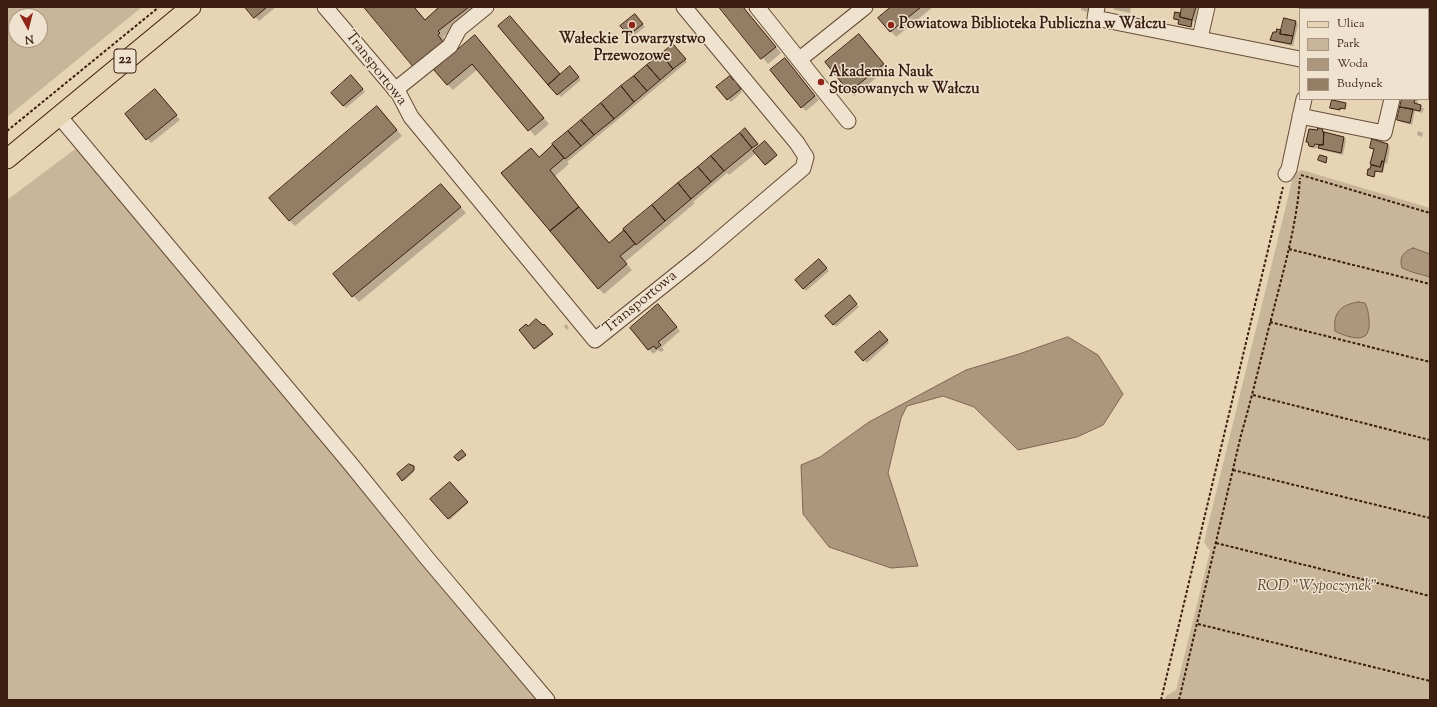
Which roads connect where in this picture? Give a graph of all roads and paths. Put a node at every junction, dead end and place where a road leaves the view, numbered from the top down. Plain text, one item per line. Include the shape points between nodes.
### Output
1 (159, 7) edge
2 (191, 7) edge
3 (325, 7) edge
4 (486, 7) edge
5 (684, 7) edge
6 (758, 7) edge
7 (864, 7) edge
8 (1207, 7) edge
9 (1096, 12) edge
10 (1200, 38) junction
11 (800, 59) junction
12 (1299, 59) edge
13 (397, 92) junction
14 (1304, 100) edge
15 (1392, 100) edge
16 (59, 116) junction
17 (1300, 116) junction
18 (848, 121) dead end
19 (7, 132) edge
20 (7, 159) edge
21 (1295, 173) junction
22 (1430, 213) edge
23 (1289, 249) junction
24 (1430, 284) edge
25 (1270, 322) junction
26 (1430, 362) edge
27 (1253, 395) junction
28 (1430, 440) edge
29 (1233, 470) junction
30 (1430, 518) edge
31 (1216, 543) junction
32 (1430, 596) edge
33 (1198, 624) junction
34 (1430, 681) edge
35 (547, 700) edge
36 (1161, 700) edge
37 (1179, 700) edge

1 - 19 path
2 - 16 main road, 22
3 - 13 street, Transportowa
4 - 13 street via 459,29 450,46
5 - 13 street, Transportowa via 806,157 802,168 701,255 595,340 411,117
6 - 11 street
7 - 11 street
8 - 10 street
9 - 10 street
10 - 12 street
11 - 18 street
14 - 17 street
15 - 17 street via 1384,133
16 - 20 main road, 22
16 - 35 street
17 - 21 street via 1289,169
21 - 22 path
21 - 23 path via 1298,201
21 - 36 path
23 - 24 path
23 - 25 path
25 - 26 path
25 - 27 path
27 - 28 path
27 - 29 path
29 - 30 path
29 - 31 path
31 - 32 path
31 - 33 path
33 - 34 path
33 - 37 path

